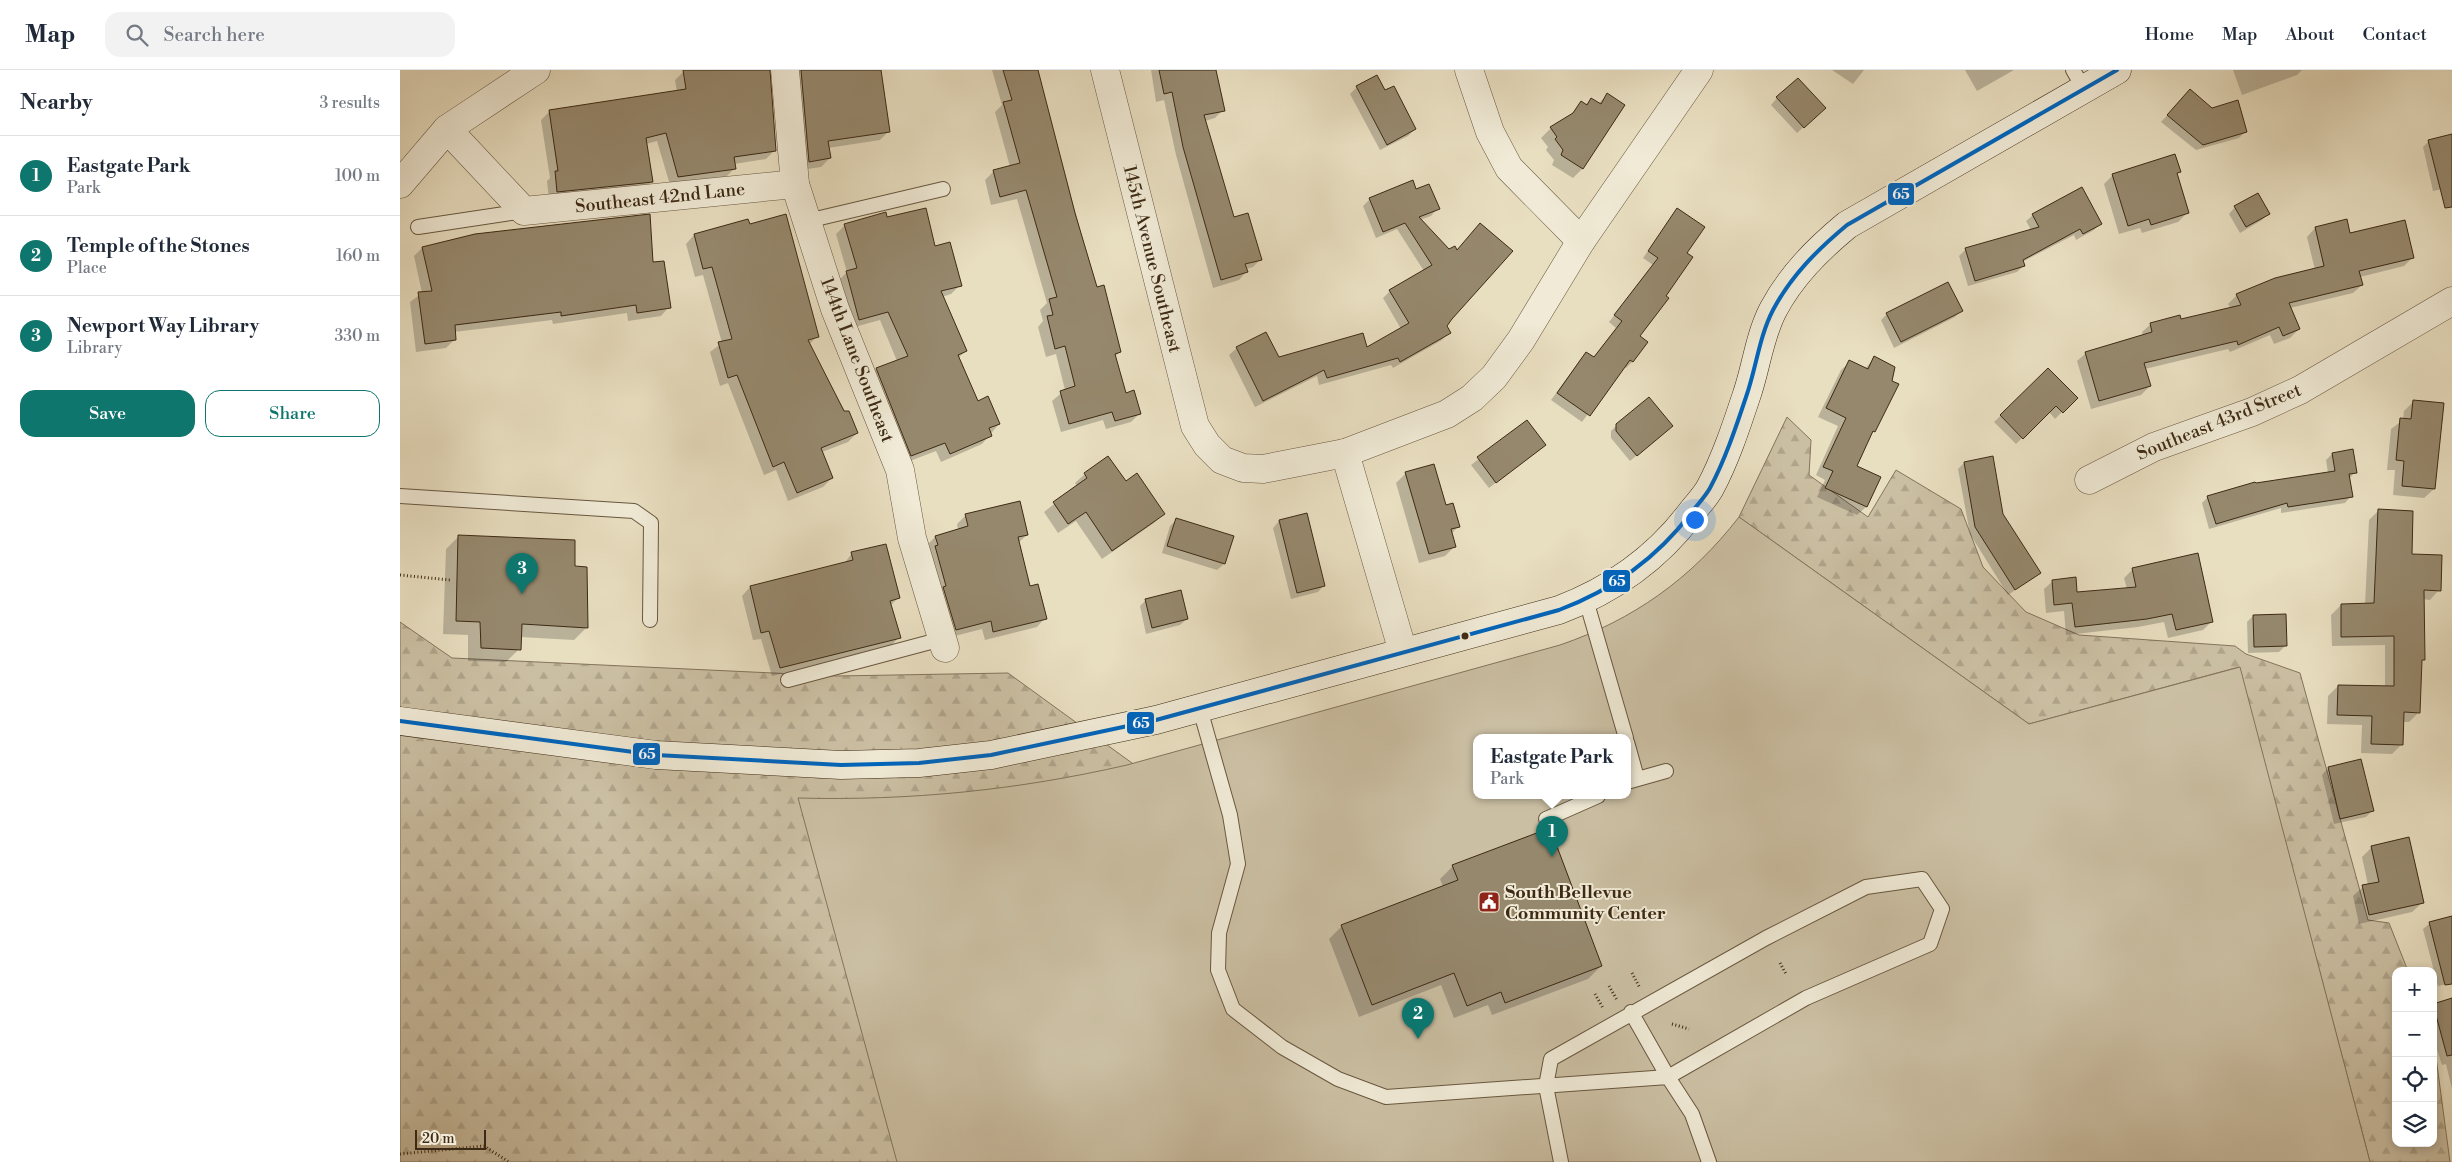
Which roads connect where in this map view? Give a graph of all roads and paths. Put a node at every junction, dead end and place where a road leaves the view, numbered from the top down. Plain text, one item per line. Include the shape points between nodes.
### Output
1 (536, 70) edge
2 (785, 70) edge
3 (1105, 70) edge
4 (1469, 70) edge
5 (1699, 70) edge
6 (2117, 70) edge
7 (2078, 80) edge
8 (447, 129) junction
9 (400, 184) edge
10 (795, 184) junction
11 (943, 189) dead end
12 (524, 211) junction
13 (807, 221) junction
14 (418, 227) dead end
15 (1581, 241) junction
16 (2452, 301) edge
17 (1345, 453) junction
18 (2089, 480) dead end
19 (400, 496) edge
20 (400, 575) edge
21 (450, 580) dead end
22 (1586, 600) junction
23 (650, 620) dead end
24 (943, 643) joint
25 (1403, 652) junction
26 (788, 680) dead end
27 (1200, 709) junction
28 (400, 721) edge
29 (1625, 734) edge
30 (1666, 771) dead end
31 (1632, 780) edge
32 (1591, 799) edge
33 (1546, 819) dead end
34 (1780, 963) dead end
35 (1632, 973) dead end
36 (1786, 974) dead end
37 (1609, 986) dead end
38 (1643, 993) dead end
39 (1595, 994) dead end
40 (1626, 1009) junction
41 (1606, 1013) dead end
42 (1672, 1024) dead end
43 (1690, 1030) dead end
44 (1668, 1077) junction
45 (1546, 1086) junction
46 (400, 1154) edge
47 (509, 1162) edge
48 (1561, 1162) edge
49 (1709, 1162) edge

1 - 8 street
2 - 10 street, 144th Lane Southeast
3 - 17 street, 145th Avenue Southeast via 1195,426 1222,460 1244,468 1263,469
4 - 15 street via 1490,132 1509,168
5 - 15 street, 145th Avenue Southeast
6 - 7 street
7 - 22 street via 1847,225 1819,249 1798,272 1773,311 1747,395 1709,489 1678,530 1651,556 1622,580
8 - 9 street
8 - 12 street
10 - 12 street, Southeast 42nd Lane
10 - 13 street, 144th Lane Southeast
11 - 13 lane
12 - 14 lane, Southeast 42nd Lane
13 - 24 street, 144th Lane Southeast via 835,309 900,470 912,538
15 - 17 street, 145th Avenue Southeast via 1521,340 1494,378 1472,398 1447,414
16 - 18 street, Southeast 43rd Street via 2300,390 2252,412 2154,446
17 - 25 street
19 - 23 lane via 634,511 651,523
20 - 21 path
22 - 25 street
22 - 29 lane
24 - 26 lane
25 - 27 street
27 - 28 street via 1076,739 919,764 841,765 656,755
27 - 45 lane via 1230,815 1238,864 1219,933 1218,970 1233,1009 1290,1052 1338,1078 1386,1097
30 - 31 lane
32 - 33 lane
34 - 36 path
35 - 38 path
37 - 40 path
39 - 41 path
40 - 44 lane
40 - 44 lane via 1866,887 1922,879 1942,909 1930,944 1806,998
40 - 45 lane via 1550,1059
42 - 43 path
44 - 45 lane
44 - 49 lane via 1692,1114
45 - 48 lane
46 - 47 path via 484,1146

